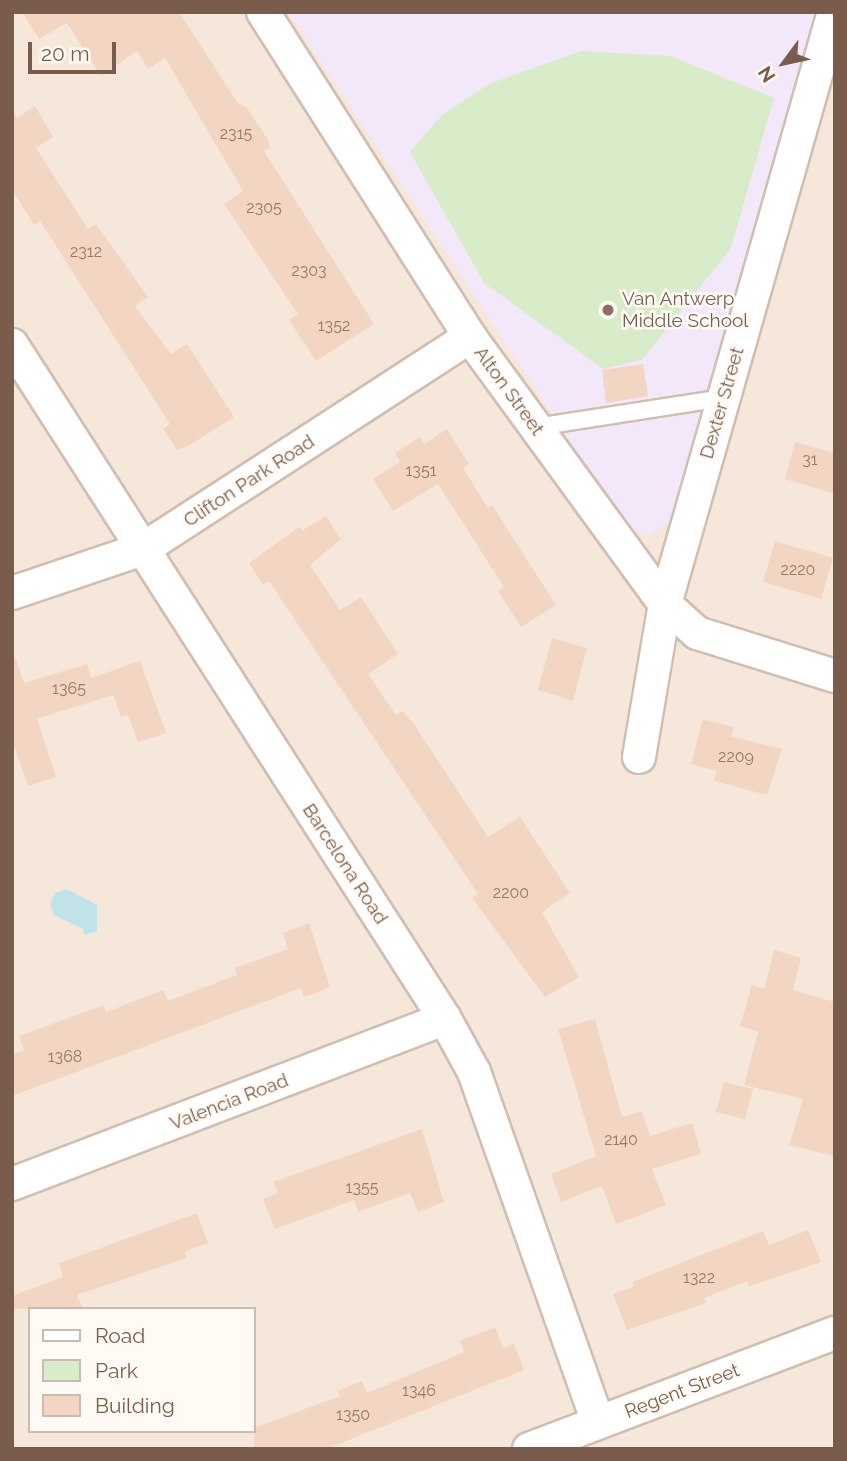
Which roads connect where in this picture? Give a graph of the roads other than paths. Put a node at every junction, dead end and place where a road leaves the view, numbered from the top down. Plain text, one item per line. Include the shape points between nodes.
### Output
1 (263, 12) edge
2 (834, 12) edge
3 (470, 337) junction
4 (12, 345) edge
5 (724, 398) junction
6 (536, 427) junction
7 (143, 550) junction
8 (12, 593) edge
9 (665, 604) junction
10 (835, 676) edge
11 (639, 757) dead end
12 (445, 1019) junction
13 (12, 1184) edge
14 (835, 1334) edge
15 (598, 1422) junction
16 (529, 1449) edge

1 - 3 street, Alton Street
2 - 5 street, Dexter Street
3 - 6 street, Alton Street
3 - 7 street, Clifton Park Road
4 - 7 street, Barcelona Road
5 - 6 lane
5 - 9 street, Dexter Street
6 - 9 street, Alton Street
7 - 8 street, Clifton Park Road
7 - 12 street, Barcelona Road
9 - 10 street, Alton Street via 697,633
9 - 11 street, Dexter Street
12 - 13 street, Valencia Road
12 - 15 street, Barcelona Road via 474,1072
14 - 15 street, Regent Street
15 - 16 street, Regent Street

